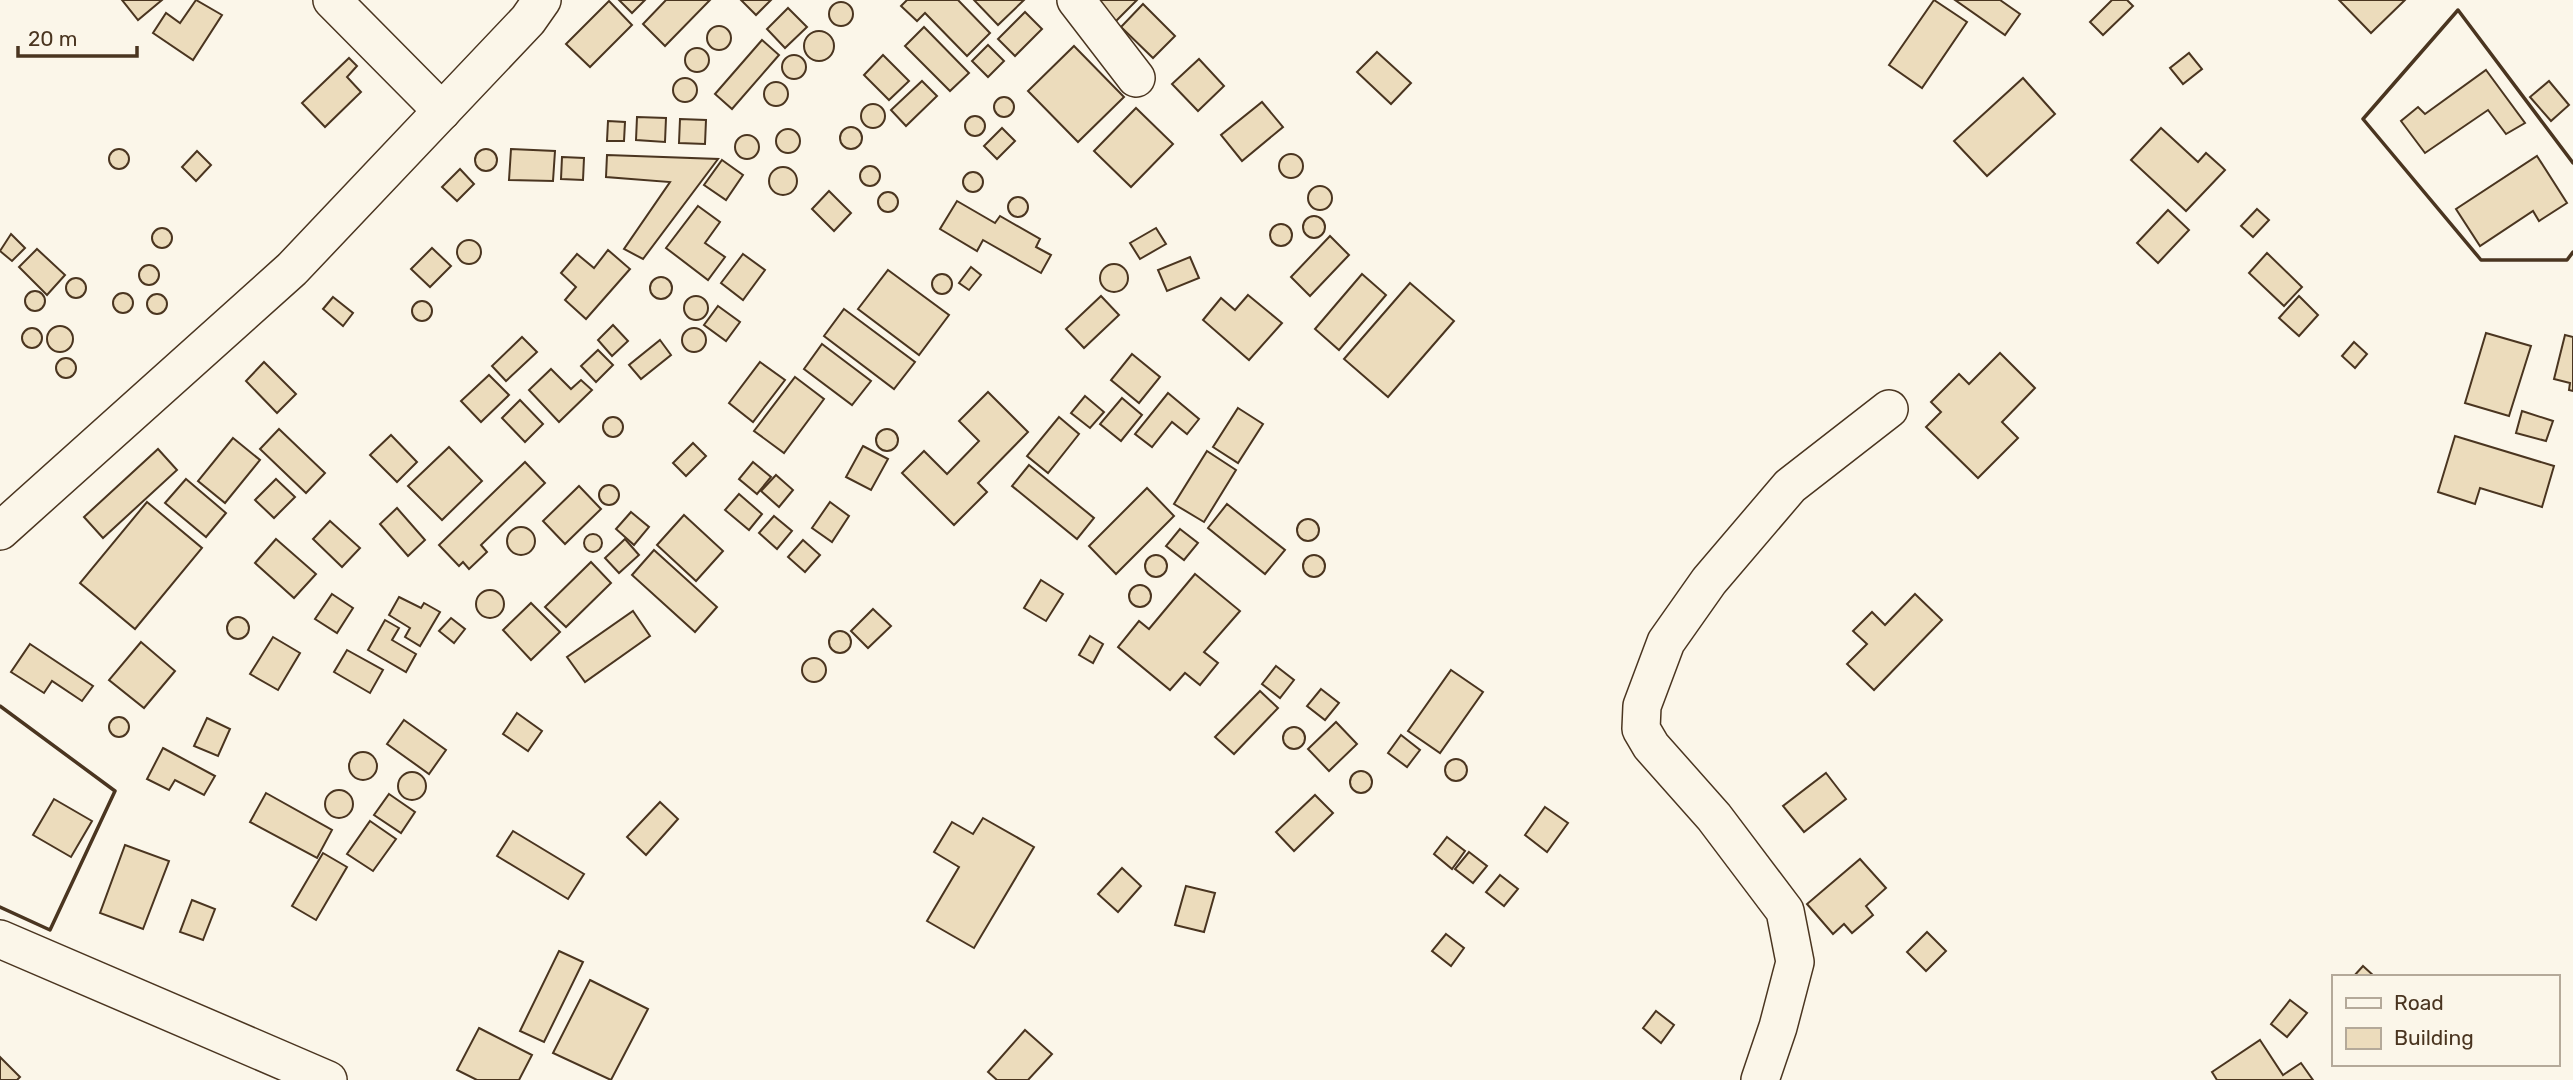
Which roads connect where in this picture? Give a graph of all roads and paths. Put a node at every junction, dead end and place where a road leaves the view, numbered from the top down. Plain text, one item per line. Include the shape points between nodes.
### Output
1 (332, 0) edge
2 (542, 0) edge
3 (1076, 0) edge
4 (1136, 78) dead end
5 (442, 111) junction
6 (1889, 409) dead end
7 (0, 531) edge
8 (0, 939) edge
9 (328, 1080) edge
10 (1760, 1080) edge

1 - 5 street
2 - 5 street
3 - 4 street
5 - 7 street via 292,269
6 - 10 street via 1790,486 1709,580 1666,642 1642,706 1641,729 1651,746 1714,817 1785,911 1795,962
8 - 9 street

